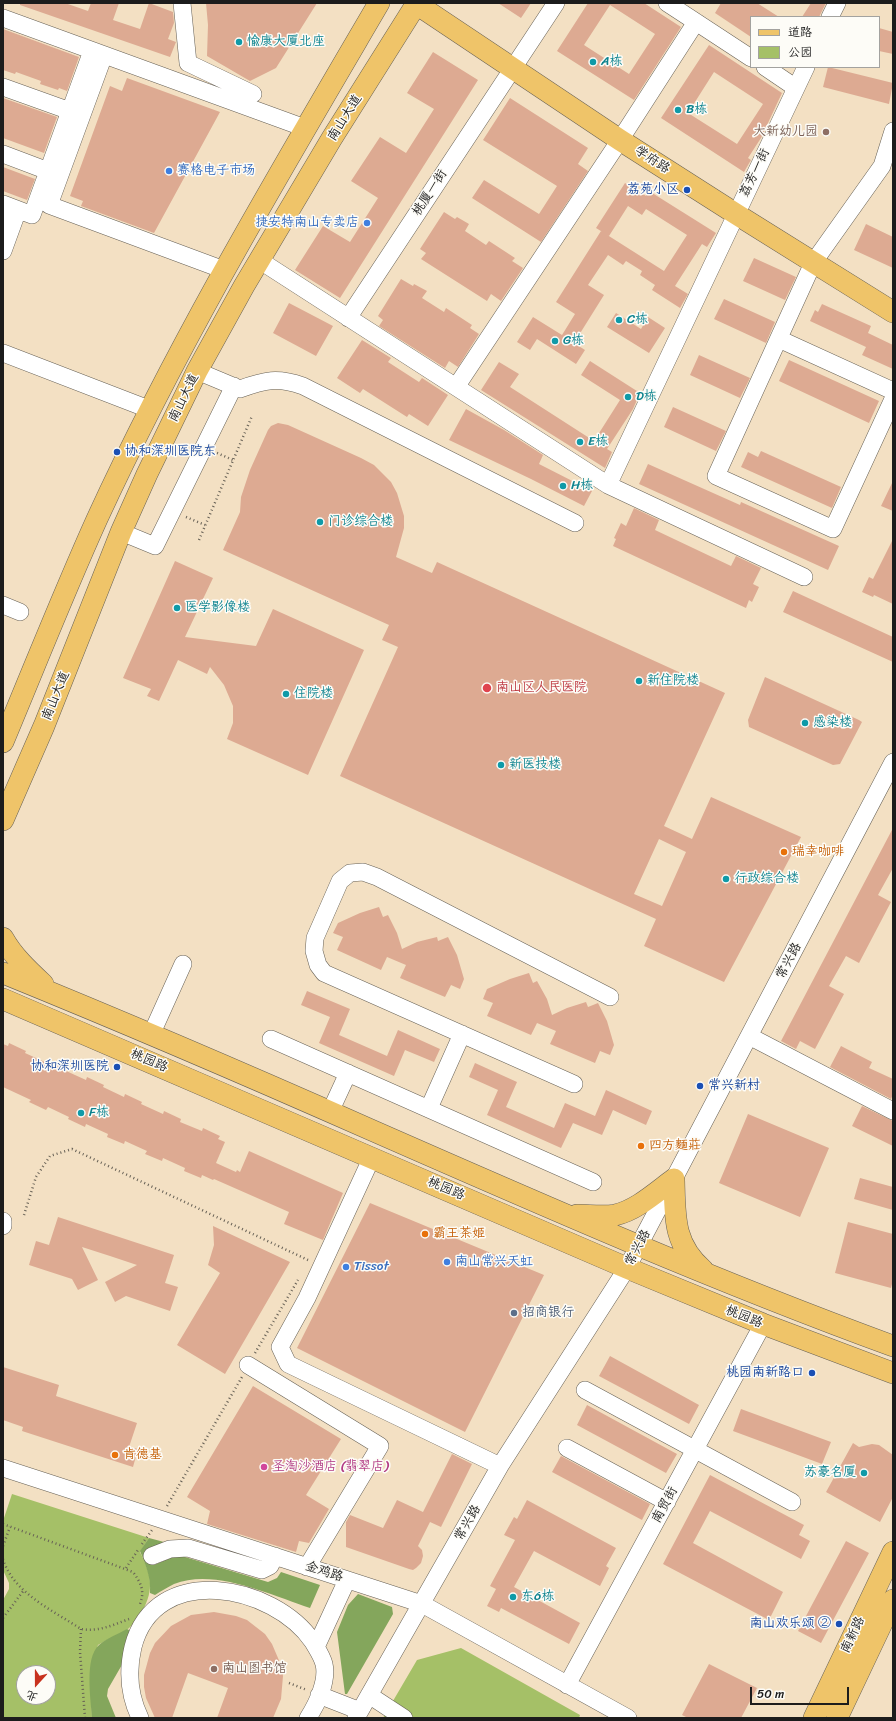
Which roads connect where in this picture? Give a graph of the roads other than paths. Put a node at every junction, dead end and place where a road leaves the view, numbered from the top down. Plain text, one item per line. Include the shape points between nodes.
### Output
1 (182, 3) edge
2 (379, 3) edge
3 (416, 3) edge
4 (556, 3) edge
5 (667, 3) edge
6 (837, 3) edge
7 (830, 16) edge
8 (3, 18) edge
9 (696, 22) junction
10 (98, 53) junction
11 (750, 57) edge
12 (513, 68) junction
13 (766, 68) edge
14 (806, 68) edge
15 (3, 87) edge
16 (796, 88) junction
17 (253, 94) dead end
18 (70, 111) junction
19 (305, 128) junction
20 (893, 132) edge
21 (620, 140) junction
22 (3, 154) edge
23 (48, 171) junction
24 (3, 204) edge
25 (3, 214) edge
26 (736, 214) junction
27 (3, 251) edge
28 (259, 260) junction
29 (813, 263) junction
30 (224, 270) junction
31 (893, 312) edge
32 (348, 318) junction
33 (779, 339) junction
34 (3, 355) edge
35 (197, 371) junction
36 (234, 386) junction
37 (456, 387) junction
38 (893, 391) edge
39 (893, 398) edge
40 (151, 410) junction
41 (608, 486) junction
42 (575, 523) dead end
43 (121, 532) junction
44 (804, 576) dead end
45 (3, 605) edge
46 (20, 612) dead end
47 (3, 742) edge
48 (892, 766) edge
49 (3, 820) edge
50 (3, 938) edge
51 (183, 964) dead end
52 (3, 973) edge
53 (52, 993) junction
54 (610, 997) dead end
55 (3, 999) edge
56 (462, 1034) junction
57 (152, 1035) junction
58 (749, 1036) junction
59 (271, 1039) dead end
60 (348, 1073) junction
61 (574, 1084) dead end
62 (429, 1108) junction
63 (893, 1111) edge
64 (330, 1112) junction
65 (372, 1157) junction
66 (674, 1179) junction
67 (593, 1182) dead end
68 (565, 1215) junction
69 (3, 1221) edge
70 (3, 1226) edge
71 (638, 1246) junction
72 (627, 1268) junction
73 (712, 1276) junction
74 (763, 1324) junction
75 (893, 1346) edge
76 (248, 1366) road end
77 (892, 1372) edge
78 (585, 1390) dead end
79 (567, 1448) dead end
80 (695, 1450) junction
81 (500, 1466) junction
82 (3, 1468) edge
83 (667, 1502) junction
84 (792, 1502) dead end
85 (893, 1552) edge
86 (152, 1556) dead end
87 (275, 1556) junction
88 (307, 1567) junction
89 (348, 1580) junction
90 (893, 1600) edge
91 (422, 1604) junction
92 (316, 1647) junction
93 (568, 1685) junction
94 (319, 1695) junction
95 (369, 1695) junction
96 (358, 1715) edge
97 (841, 1717) edge
98 (140, 1718) edge
99 (308, 1718) edge
100 (404, 1718) edge
101 (628, 1718) edge
102 (814, 1718) edge

1 - 17 street via 188,63
2 - 19 main road, 南山大道
3 - 12 main road, 学府路
3 - 28 main road, 南山大道
4 - 12 street, 桃厦一街
5 - 9 street
6 - 7 street
8 - 10 street
9 - 11 street
9 - 21 street
10 - 18 street
10 - 19 street
10 - 30 street via 49,205
12 - 21 main road, 学府路
12 - 32 street, 桃厦一街
13 - 16 street
14 - 16 street, 荔芳一街
15 - 18 street
16 - 26 street, 荔芳一街
18 - 23 street
19 - 30 main road, 南山大道
20 - 29 street via 882,166
21 - 26 main road, 学府路
21 - 37 street
22 - 23 street
23 - 24 street via 32,215
25 - 27 street via 15,218
26 - 29 main road, 学府路
26 - 41 street, 荔芳一街
28 - 32 street
28 - 35 main road, 南山大道
29 - 31 main road, 学府路
29 - 33 street
30 - 40 main road, 南山大道
32 - 37 street
33 - 38 street
33 - 39 street via 716,476 833,529
34 - 40 street
35 - 36 street
35 - 43 main road, 南山大道
36 - 42 street via 240,389 262,381 282,381 303,386
36 - 43 street via 155,546
37 - 41 street
40 - 47 main road, 南山大道 via 97,520
41 - 44 street
43 - 49 main road, 南山大道 via 44,726
45 - 46 street
48 - 58 street, 常兴路
50 - 53 main road via 24,967
51 - 57 street
52 - 53 main road, 桃园路
53 - 57 main road, 桃园路
54 - 56 street via 377,877 363,872 350,873 340,881 315,938 314,951 318,965 324,973
55 - 65 main road, 桃园路
56 - 61 street
56 - 62 street
57 - 64 main road, 桃园路
58 - 63 street
58 - 66 street, 常兴路
59 - 60 street
60 - 62 street
60 - 64 street
62 - 67 street
64 - 68 main road, 桃园路
65 - 72 main road, 桃园路
65 - 81 street via 317,1259 307,1298 280,1346 288,1364
66 - 68 main road via 624,1212 605,1216
66 - 71 street, 常兴路
66 - 73 main road via 675,1220 680,1239 696,1264
68 - 71 main road, 桃园路
69 - 70 street
71 - 72 street, 常兴路
71 - 73 main road, 桃园路
72 - 74 main road, 桃园路
72 - 81 street, 常兴路
73 - 75 main road, 桃园路
74 - 77 main road, 桃园路
74 - 80 street, 南贸街
76 - 88 street via 380,1446
78 - 80 street
79 - 83 street
80 - 83 street, 南贸街
80 - 84 street
81 - 91 street, 常兴路
82 - 87 street, 金鸡路
83 - 93 street, 南贸街
85 - 102 main road, 南新路
86 - 87 street via 170,1549 188,1548 262,1570 270,1566
87 - 88 street, 金鸡路
88 - 89 street, 金鸡路
89 - 91 street, 金鸡路
89 - 92 street
90 - 97 main road, 南新路
91 - 93 street, 金鸡路
91 - 95 street, 常兴路
92 - 94 street via 325,1669
92 - 98 street via 296,1624 281,1613 248,1597 220,1590 204,1590 176,1596 155,1607 147,1616 134,1644 129,1680 131,1695
93 - 101 street, 金鸡路
94 - 96 street
94 - 99 street
95 - 96 street, 常兴路
95 - 100 street

